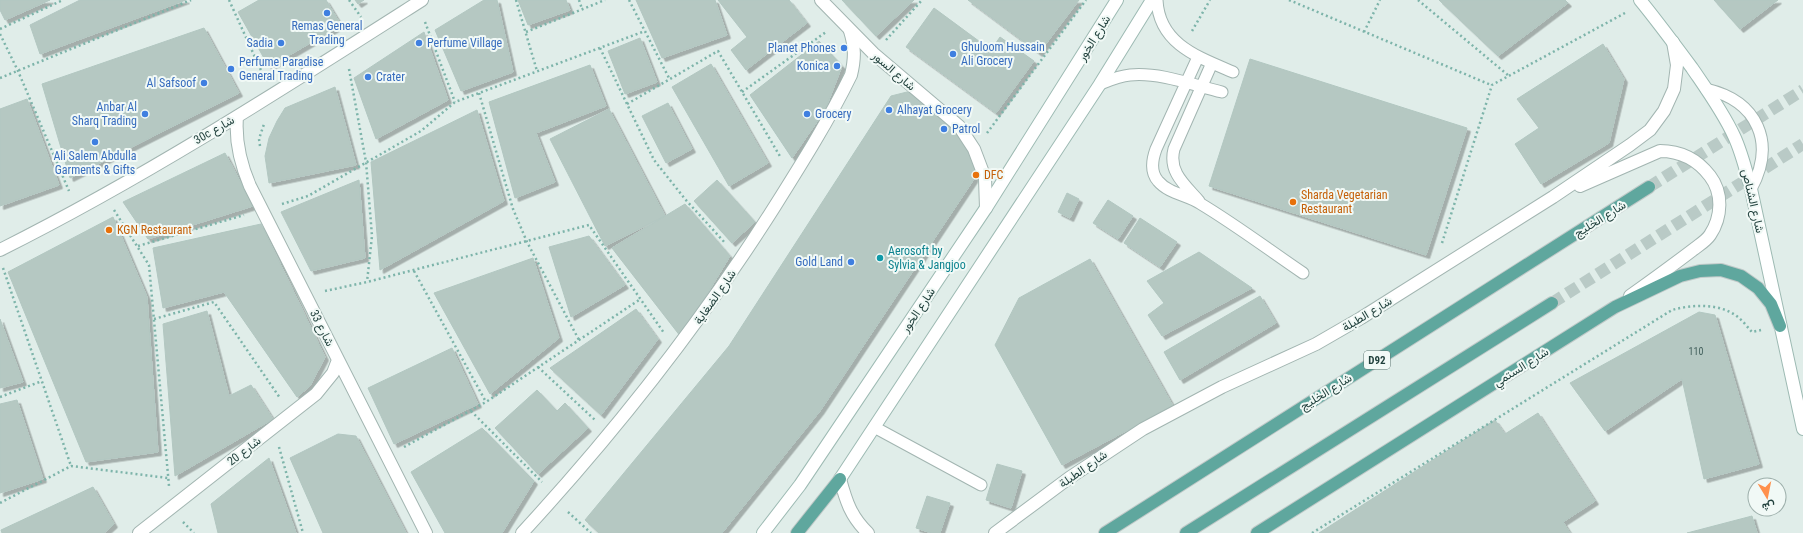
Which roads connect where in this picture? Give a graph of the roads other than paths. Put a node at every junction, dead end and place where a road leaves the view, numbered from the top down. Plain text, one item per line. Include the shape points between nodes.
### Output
1 (821, 0) edge
2 (1117, 0) edge
3 (1152, 0) edge
4 (1157, 0) edge
5 (420, 1) edge
6 (1641, 2) edge
7 (850, 31) junction
8 (1673, 42) junction
9 (1198, 57) junction
10 (1212, 63) junction
11 (1233, 72) dead end
12 (1186, 83) junction
13 (1100, 84) junction
14 (1201, 87) junction
15 (1706, 89) junction
16 (1222, 92) dead end
17 (237, 117) junction
18 (1649, 187) tunnel mouth
19 (1751, 189) junction
20 (1553, 197) junction
21 (1200, 203) junction
22 (986, 208) junction
23 (0, 250) edge
24 (1303, 273) dead end
25 (1552, 303) tunnel mouth
26 (1615, 308) junction
27 (1780, 326) junction
28 (338, 360) junction
29 (874, 427) junction
30 (1803, 429) edge
31 (840, 479) junction
32 (981, 485) dead end
33 (1259, 532) edge
34 (139, 533) edge
35 (426, 533) edge
36 (522, 533) edge
37 (763, 533) edge
38 (797, 533) edge
39 (868, 533) edge
40 (995, 533) edge
41 (1105, 533) edge
42 (1186, 533) edge

1 - 7 street, شارع السور
2 - 22 street, شارع الخور
3 - 13 street
4 - 9 lane via 1162,22 1169,36
5 - 17 street, 30c شارع
6 - 8 street, شارع الشناص
7 - 22 street, شارع السور via 959,126 974,149 985,178
7 - 36 street, شارع الضغاية via 855,53 851,75 793,178 741,260 676,350 610,434
8 - 15 street, شارع الشناص
8 - 20 street, شارع الطبلة via 1677,65 1674,89 1664,111 1650,130
9 - 10 lane
9 - 12 lane
10 - 11 lane
10 - 14 lane
12 - 13 lane via 1145,75 1129,75
12 - 14 lane
12 - 21 lane via 1156,149 1152,160 1153,170 1157,180 1164,187
13 - 29 street
14 - 16 lane
14 - 21 lane via 1172,157 1175,172
15 - 19 street, شارع الشناص via 1734,136
15 - 19 lane via 1722,93 1737,101 1749,112 1757,126 1762,142 1763,159
17 - 23 street, 30c شارع via 77,210
17 - 28 street, شارع 33 via 236,134 241,165
18 - 41 main road, شارع الخليج / D92
19 - 27 street, شارع الشناص
20 - 26 street via 1660,151 1674,151 1687,156 1705,169 1715,183 1720,202 1718,221 1709,237
20 - 40 street, شارع الطبلة via 1362,318 1143,429 1069,478
21 - 24 lane
22 - 37 street, شارع الخور via 800,485
25 - 42 main road
26 - 27 main road, شارع الستمي via 1680,276 1700,271 1721,270 1741,276 1758,288 1771,304
26 - 33 main road, شارع الستمي
27 - 30 street, شارع الشناص
28 - 34 street, شارع 20 via 325,384 316,394
28 - 35 street, شارع 33
29 - 31 street
29 - 32 lane
31 - 38 main road
31 - 39 street via 847,504 859,525

